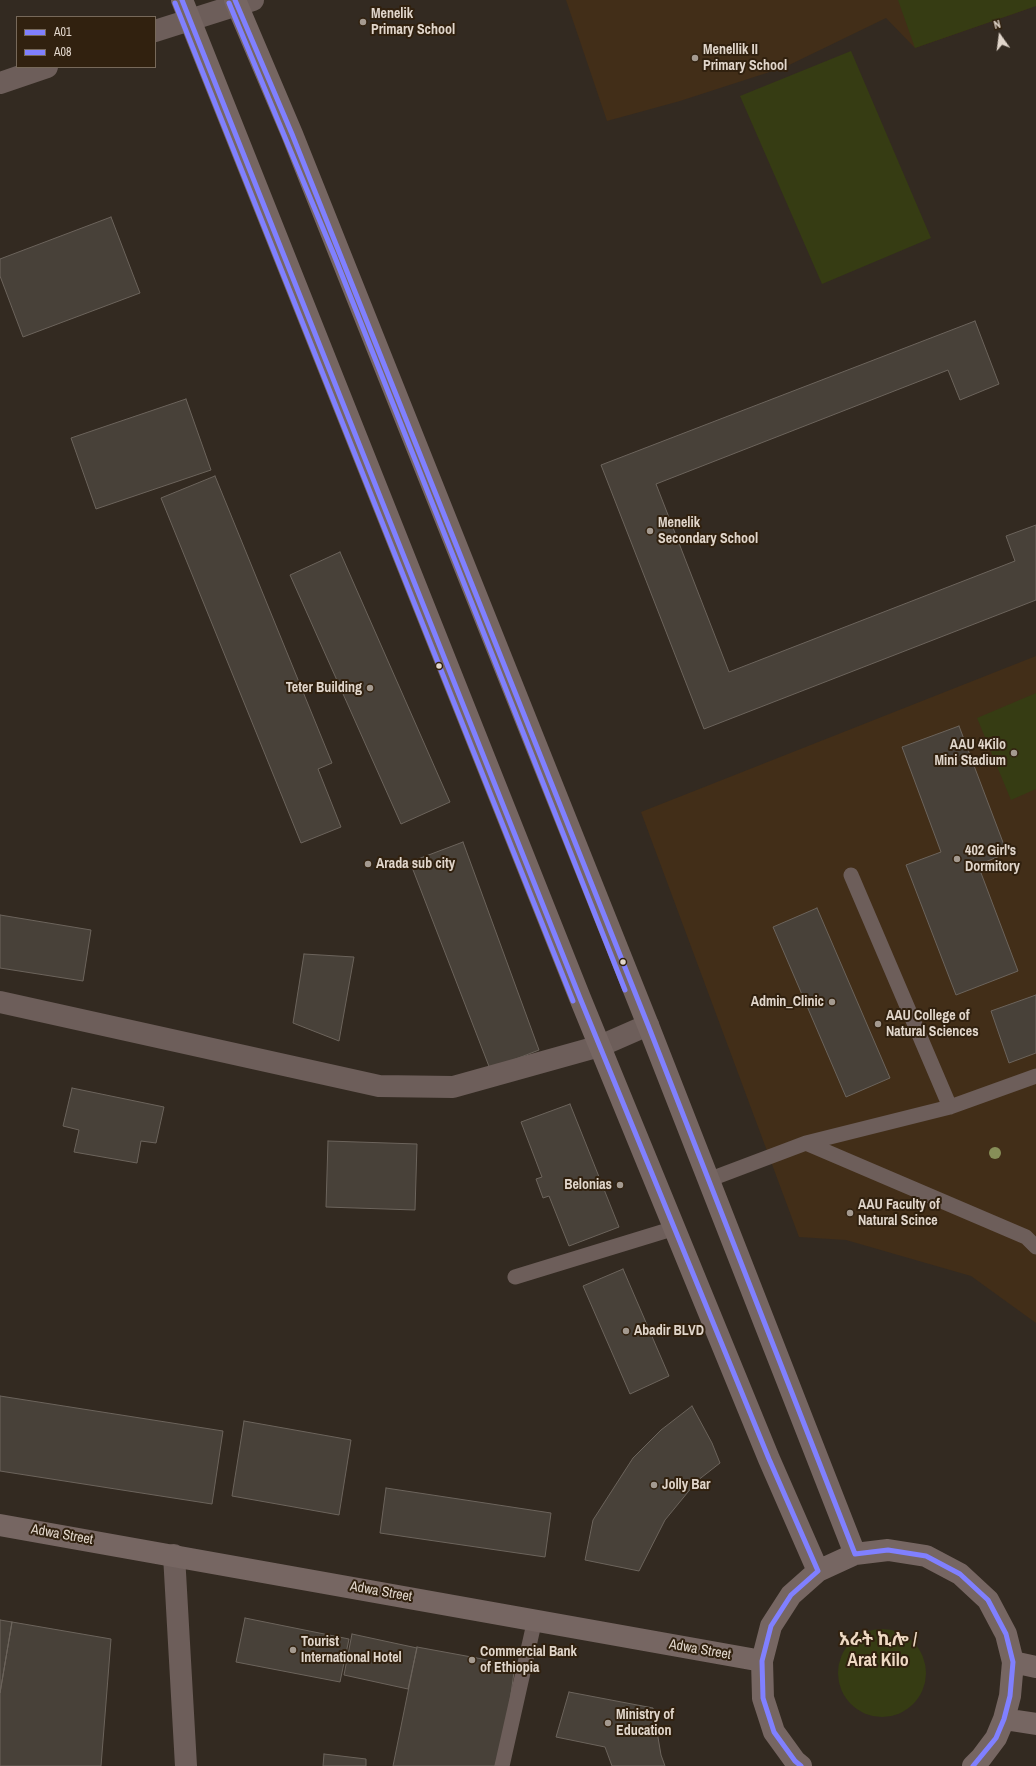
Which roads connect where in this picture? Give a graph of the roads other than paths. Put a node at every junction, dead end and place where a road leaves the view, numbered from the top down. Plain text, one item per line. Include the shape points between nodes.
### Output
1 (182, 0) edge
2 (242, 2) edge
3 (190, 20) junction
4 (156, 31) edge
5 (45, 68) edge
6 (0, 83) edge
7 (850, 876) dead end
8 (0, 1002) edge
9 (648, 1025) junction
10 (600, 1046) junction
11 (1036, 1076) edge
12 (950, 1107) junction
13 (806, 1143) junction
14 (708, 1180) junction
15 (675, 1228) junction
16 (1036, 1248) edge
17 (515, 1277) dead end
18 (0, 1524) edge
19 (855, 1554) junction
20 (174, 1555) junction
21 (818, 1571) junction
22 (535, 1619) junction
23 (762, 1661) junction
24 (1013, 1662) junction
25 (1036, 1667) edge
26 (1004, 1719) junction
27 (1036, 1724) edge
28 (186, 1766) edge
29 (502, 1766) edge
30 (801, 1766) edge
31 (973, 1766) edge

1 - 3 main road
2 - 3 street
2 - 9 main road
3 - 4 street
3 - 10 main road
5 - 6 street
7 - 12 lane
8 - 10 street via 379,1086 453,1087
9 - 10 street
9 - 14 main road
10 - 15 main road
11 - 12 lane
12 - 13 lane
13 - 14 lane
13 - 16 lane via 1026,1237
14 - 19 main road
15 - 17 lane
15 - 21 main road via 769,1459
18 - 20 main road, Adwa Street
19 - 21 main road
19 - 24 main road via 888,1550 926,1556 960,1574 988,1600 1006,1634
20 - 22 main road, Adwa Street
20 - 28 street
21 - 23 main road via 791,1595 771,1626
22 - 23 main road, Adwa Street
22 - 29 lane
23 - 30 main road via 763,1698 774,1732
24 - 25 main road
24 - 26 main road via 1010,1696
26 - 27 main road
26 - 31 main road via 996,1738

